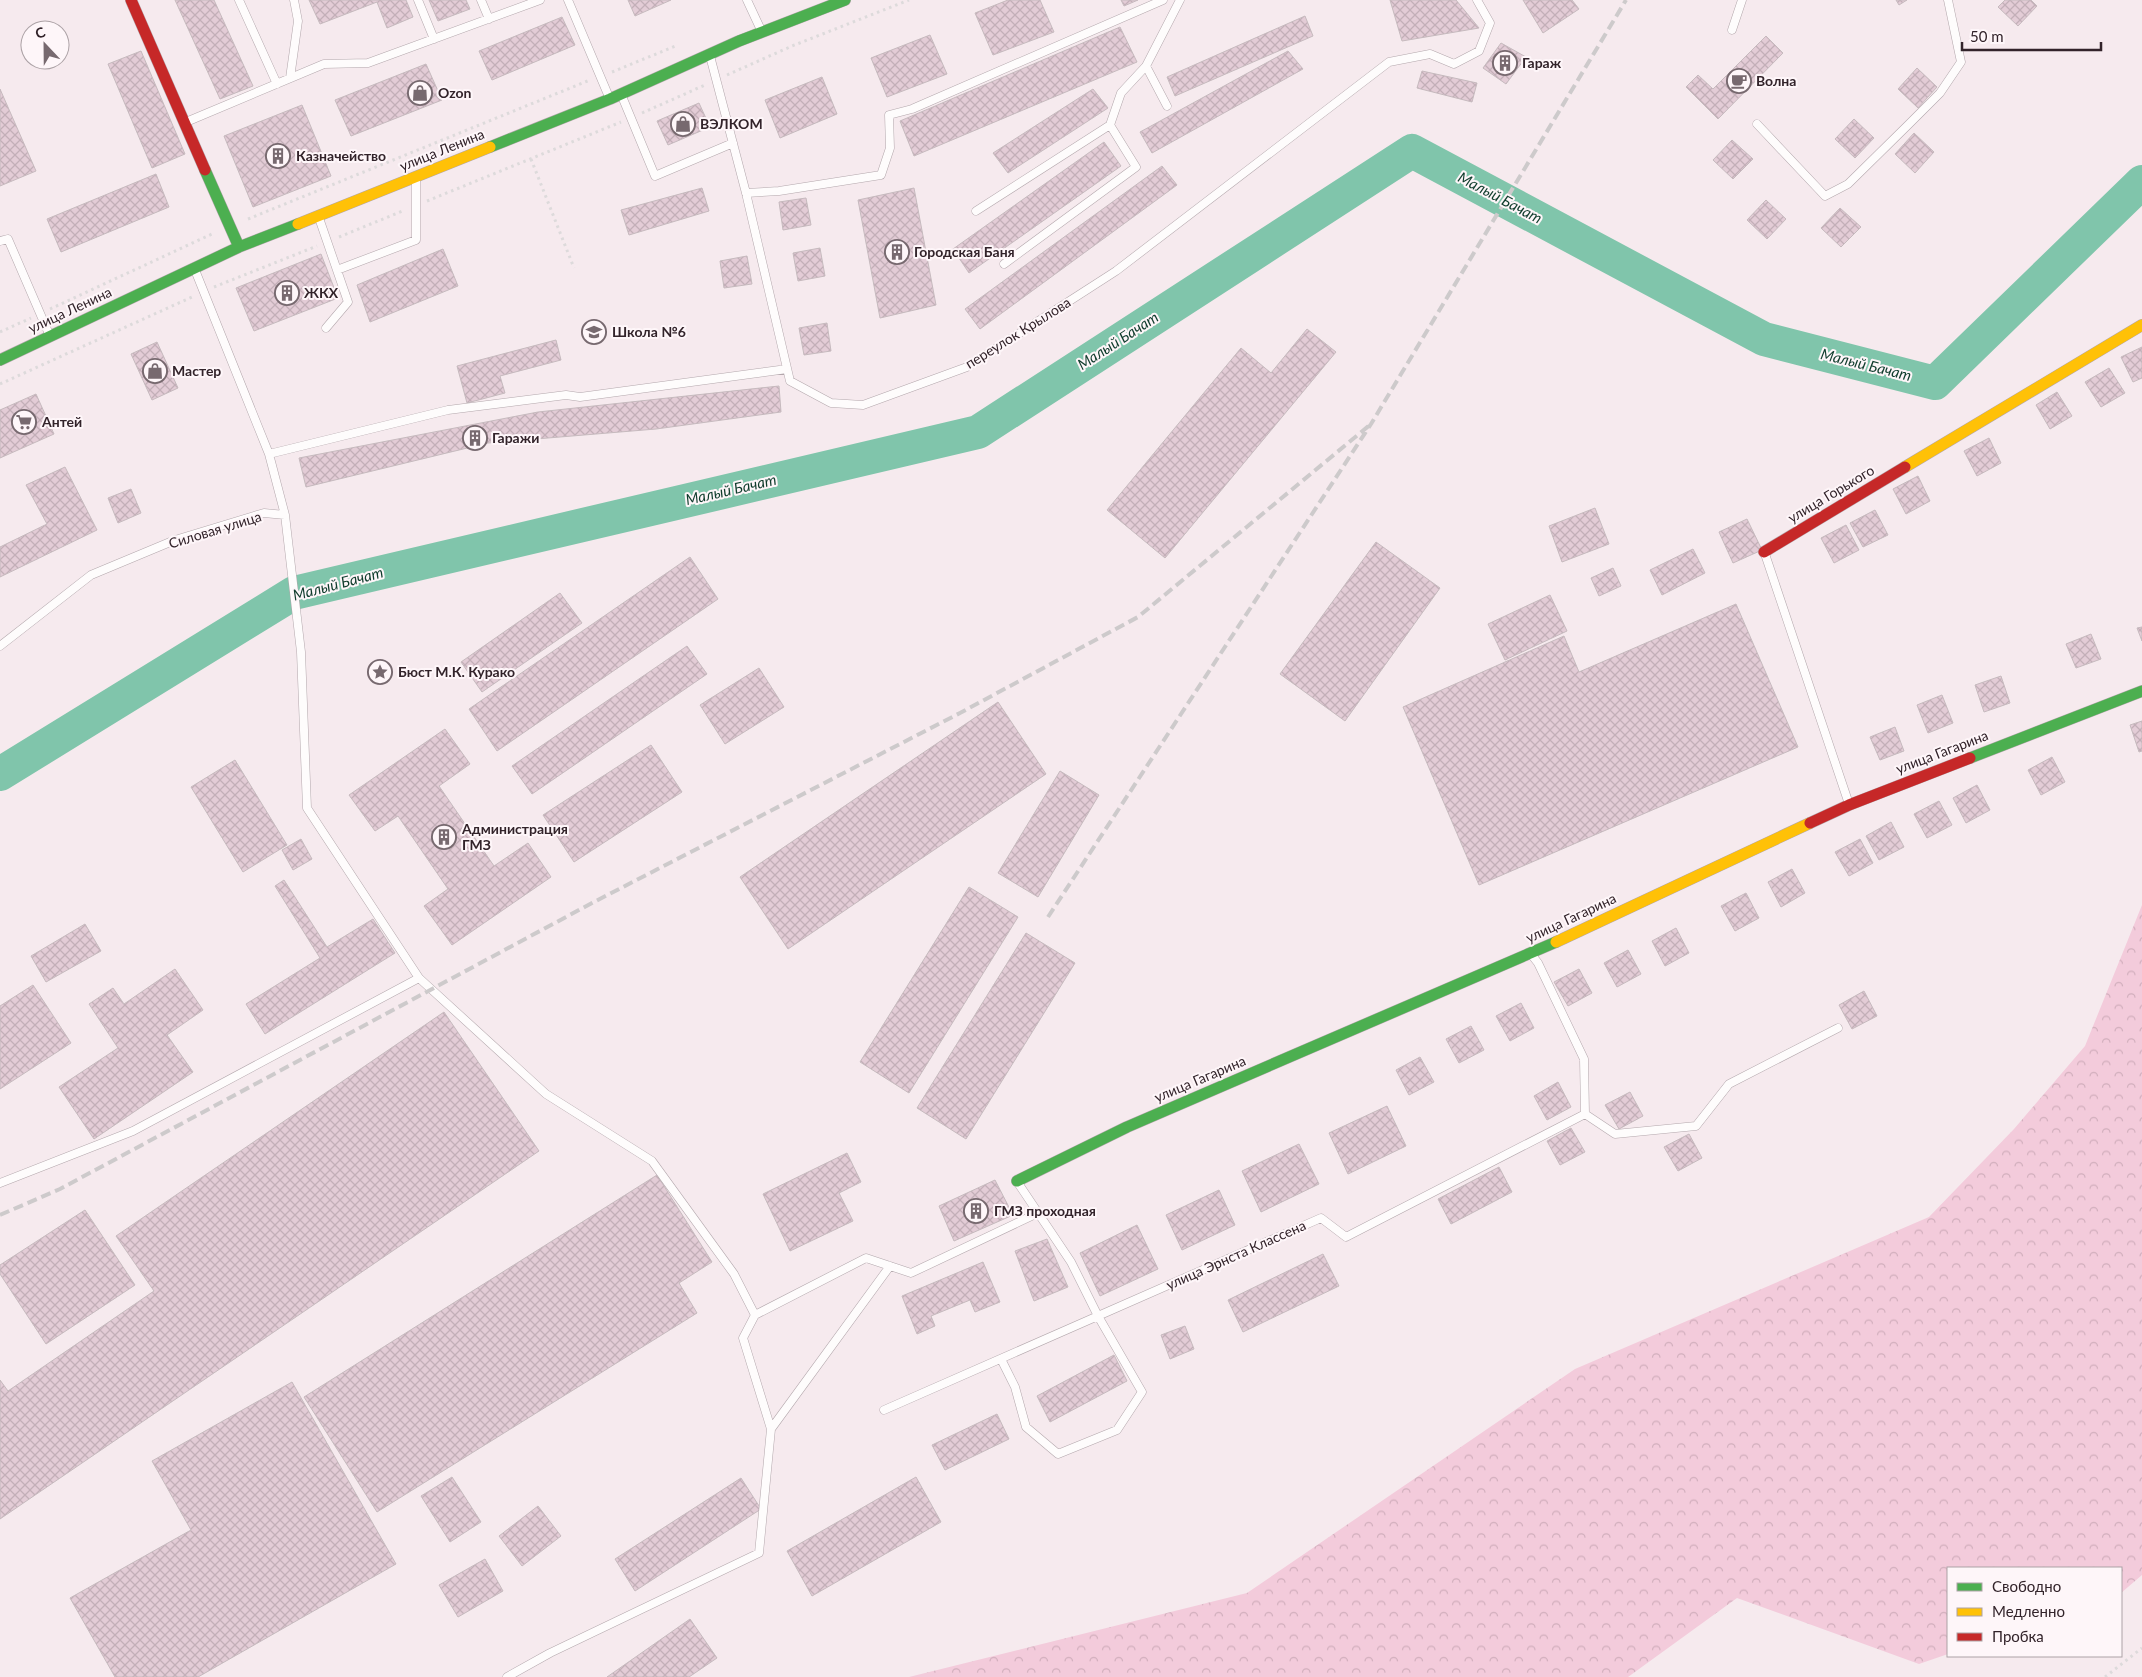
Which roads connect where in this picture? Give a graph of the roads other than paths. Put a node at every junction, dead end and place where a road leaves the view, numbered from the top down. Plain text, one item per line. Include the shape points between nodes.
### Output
1 (130, 0) edge
2 (239, 0) edge
3 (294, 0) edge
4 (418, 0) edge
5 (481, 0) edge
6 (540, 0) edge
7 (568, 0) edge
8 (747, 0) edge
9 (845, 0) edge
10 (1163, 0) edge
11 (1180, 0) edge
12 (1477, 0) edge
13 (1742, 0) edge
14 (1948, 0) edge
15 (489, 19) junction
16 (1732, 30) dead end
17 (762, 32) junction
18 (434, 39) junction
19 (710, 54) junction
20 (1146, 66) junction
21 (290, 78) junction
22 (276, 84) junction
23 (621, 94) junction
24 (610, 99) junction
25 (1167, 106) dead end
26 (184, 123) junction
27 (1757, 124) dead end
28 (1110, 125) junction
29 (733, 143) junction
30 (416, 177) junction
31 (746, 193) junction
32 (976, 211) dead end
33 (318, 216) junction
34 (0, 241) edge
35 (239, 247) junction
36 (1004, 264) dead end
37 (194, 268) junction
38 (337, 270) junction
39 (2142, 325) edge
40 (326, 328) dead end
41 (50, 336) junction
42 (0, 360) edge
43 (788, 370) junction
44 (268, 454) junction
45 (285, 515) junction
46 (1764, 552) joint
47 (0, 646) edge
48 (2142, 691) edge
49 (1849, 805) junction
50 (1531, 954) junction
51 (419, 978) junction
52 (1838, 1028) dead end
53 (1586, 1114) junction
54 (1017, 1181) joint
55 (0, 1183) edge
56 (1038, 1213) junction
57 (890, 1266) junction
58 (755, 1315) junction
59 (1098, 1316) junction
60 (1001, 1359) junction
61 (884, 1410) dead end
62 (771, 1428) junction
63 (507, 1677) edge

1 - 26 street
2 - 22 lane
3 - 21 lane via 298,21
4 - 18 lane
5 - 15 lane
6 - 15 lane
7 - 24 lane
8 - 17 lane
9 - 17 street, улица Ленина
10 - 31 lane via 912,109 889,115 890,148 881,175
11 - 20 lane
12 - 43 lane, переулок Крылова via 1490,23 1479,51 1454,64 1430,54 1389,62 1116,270 967,367 863,405 831,403 790,381
13 - 16 lane
14 - 27 lane via 1961,62 1940,93 1848,184 1825,196
15 - 18 lane
17 - 19 street, улица Ленина
18 - 21 lane via 368,63 324,64
19 - 23 street, улица Ленина
19 - 29 lane, переулок Крылова
20 - 25 lane
20 - 28 lane via 1121,93
21 - 22 lane
22 - 26 lane
23 - 24 street, улица Ленина
23 - 29 lane via 655,176
24 - 30 street, улица Ленина
26 - 35 street
28 - 32 lane
28 - 36 lane via 1136,167
29 - 31 lane, переулок Крылова
30 - 33 street, улица Ленина
30 - 38 lane via 416,240
31 - 43 lane, переулок Крылова
33 - 35 street, улица Ленина
33 - 38 lane
34 - 41 lane via 8,239
35 - 37 street, улица Ленина
37 - 41 street, улица Ленина
37 - 44 lane
38 - 40 lane via 348,302
39 - 46 street, улица Горького
41 - 42 street, улица Ленина
43 - 44 lane via 580,397 566,395 448,410
44 - 45 lane
45 - 47 lane, Силовая улица via 264,513 184,538 91,575
45 - 51 lane via 301,652 307,808
46 - 49 lane, улица Горького
48 - 49 street, улица Гагарина
49 - 50 street, улица Гагарина
50 - 53 lane via 1584,1059
50 - 54 street, улица Гагарина via 1127,1126
51 - 55 lane via 133,1131
51 - 58 lane via 546,1094 652,1161 734,1274
52 - 53 lane via 1729,1084 1696,1126 1615,1134
53 - 59 lane, улица Эрнста Классена via 1346,1237 1321,1218
54 - 56 lane
56 - 57 lane via 912,1274
56 - 59 lane via 1071,1262
57 - 58 lane via 866,1258
57 - 62 lane
58 - 62 lane via 743,1338
59 - 60 lane, улица Эрнста Классена
59 - 60 lane via 1142,1392 1117,1430 1058,1454 1026,1427 1015,1387
60 - 61 lane, улица Эрнста Классена
62 - 63 lane via 759,1553 550,1653

